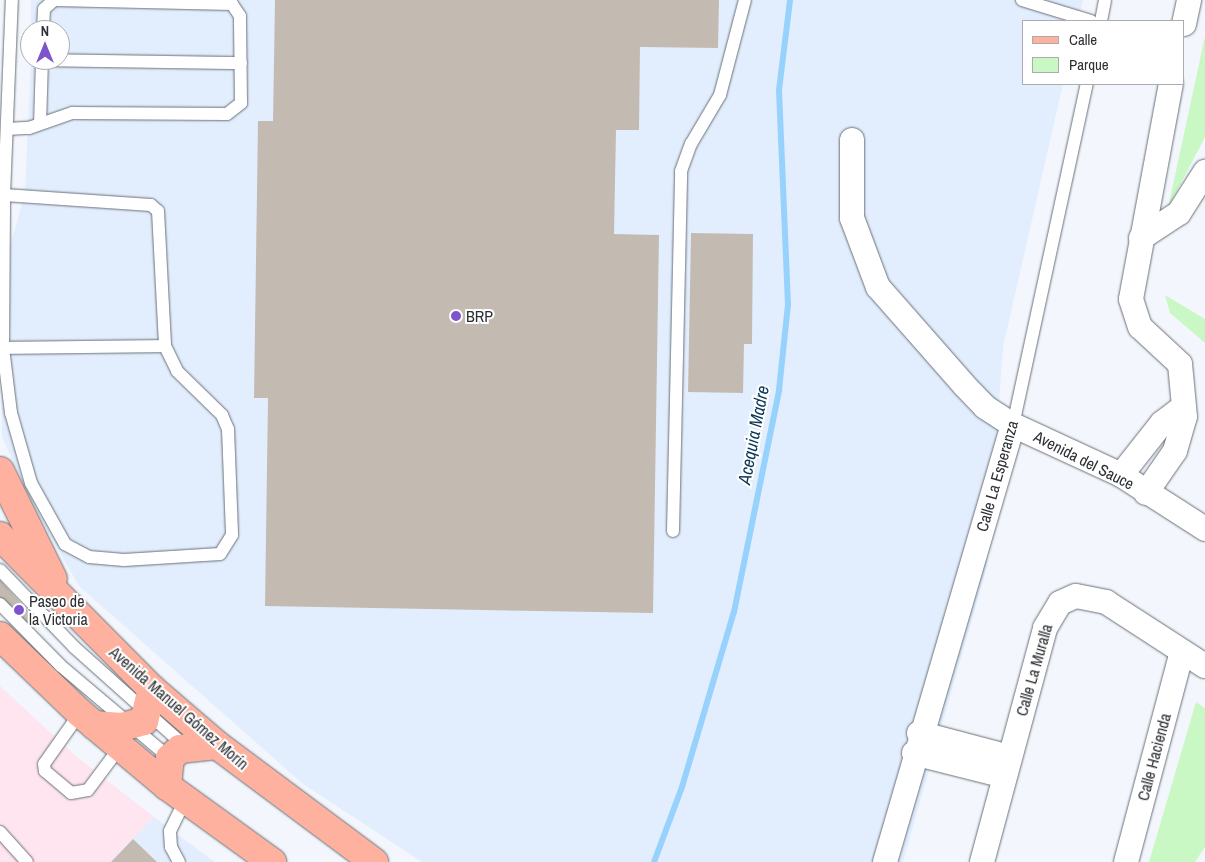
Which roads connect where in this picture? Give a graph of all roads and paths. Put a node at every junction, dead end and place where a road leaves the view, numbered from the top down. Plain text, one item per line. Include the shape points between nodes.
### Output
1 (12, 0) edge
2 (745, 0) edge
3 (1022, 0) edge
4 (1105, 0) edge
5 (1189, 0) edge
6 (43, 20) edge
7 (1088, 20) edge
8 (1101, 20) edge
9 (1185, 20) edge
10 (70, 60) edge
11 (241, 63) junction
12 (42, 70) edge
13 (1087, 85) edge
14 (1171, 85) edge
15 (40, 124) junction
16 (7, 129) junction
17 (852, 140) dead end
18 (1205, 172) edge
19 (4, 195) junction
20 (1141, 238) junction
21 (165, 346) junction
22 (3, 348) junction
23 (1183, 407) junction
24 (1013, 425) junction
25 (0, 471) edge
26 (1121, 475) junction
27 (1146, 493) junction
28 (1205, 529) edge
29 (673, 531) dead end
30 (0, 536) edge
31 (0, 570) edge
32 (0, 604) edge
33 (70, 611) junction
34 (0, 636) edge
35 (1182, 652) junction
36 (1205, 666) edge
37 (138, 718) junction
38 (87, 719) junction
39 (917, 743) junction
40 (217, 745) junction
41 (178, 752) junction
42 (1007, 766) junction
43 (176, 793) junction
44 (1, 837) edge
45 (27, 862) edge
46 (179, 862) edge
47 (272, 862) edge
48 (374, 862) edge
49 (886, 862) edge
50 (982, 862) edge
51 (1126, 862) edge

1 - 16 lane
2 - 29 lane via 720,95 681,171
3 - 7 lane
4 - 8 lane
5 - 9 street
6 - 11 lane via 44,9 54,0 232,4 240,11
10 - 11 lane
11 - 15 lane via 241,103 233,112 72,113
12 - 15 lane
13 - 24 lane, Calle La Esperanza
14 - 20 street
15 - 16 lane
16 - 19 lane
17 - 24 street, Avenida del Sauce via 852,218 878,287 985,407
18 - 20 street via 1179,213
19 - 21 lane via 155,207 160,215
19 - 22 lane
20 - 23 street via 1132,311 1140,327 1180,364
21 - 22 lane
21 - 22 lane via 177,371 222,415 228,429 232,535 226,549 212,558 89,557 65,544 31,483 19,450
23 - 26 street via 1162,423
23 - 27 street via 1185,417 1175,451
24 - 26 street, Avenida del Sauce
24 - 39 street, Calle La Esperanza
25 - 33 main road
26 - 27 street, Avenida del Sauce
27 - 28 street, Avenida del Sauce
30 - 33 main road, Avenida Manuel Gómez Morín
31 - 37 lane
32 - 37 lane via 61,666
33 - 37 main road, Avenida Manuel Gómez Morín
34 - 38 main road, Avenida Manuel Gómez Morín
35 - 36 street, Calle La Muralla
35 - 42 street, Calle La Muralla via 1094,596 1076,596 1060,603 1045,628
35 - 51 street, Calle Hacienda
37 - 38 main road, Avenida Manuel Gómez Morín
37 - 38 lane via 88,790 71,794 45,771 44,764
37 - 40 main road, Avenida Manuel Gómez Morín
37 - 41 lane
37 - 41 lane
37 - 43 main road, Avenida Manuel Gómez Morín
39 - 42 street
39 - 49 street, Calle La Esperanza
40 - 41 main road
40 - 48 main road, Avenida Manuel Gómez Morín
41 - 43 main road
42 - 50 street, Calle La Muralla
43 - 46 lane via 170,831 171,847
43 - 47 main road, Avenida Manuel Gómez Morín
44 - 45 lane

